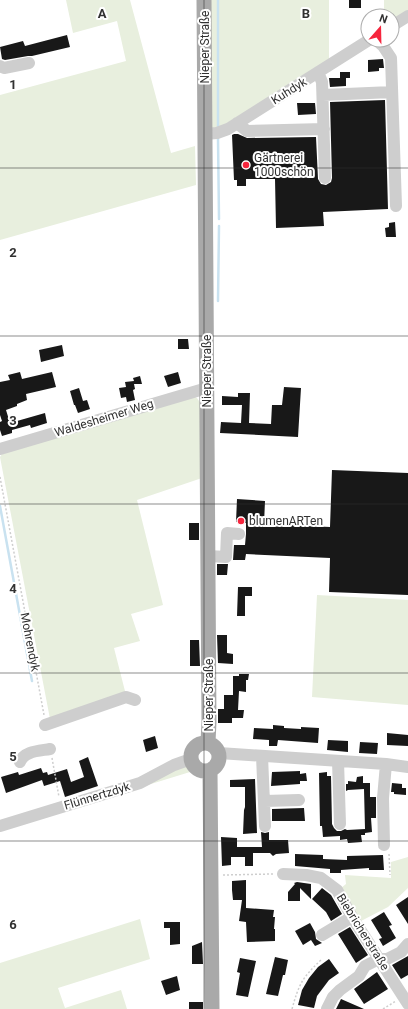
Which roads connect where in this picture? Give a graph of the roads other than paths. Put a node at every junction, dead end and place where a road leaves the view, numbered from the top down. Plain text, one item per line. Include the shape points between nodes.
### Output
1 (204, 0) edge
2 (360, 46) edge
3 (381, 48) edge
4 (29, 63) dead end
5 (0, 66) edge
6 (318, 72) junction
7 (392, 92) junction
8 (323, 94) junction
9 (237, 123) junction
10 (324, 129) junction
11 (205, 134) junction
12 (325, 178) dead end
13 (396, 206) dead end
14 (207, 388) junction
15 (0, 449) edge
16 (238, 534) dead end
17 (208, 556) junction
18 (135, 700) dead end
19 (46, 725) road end
20 (209, 740) junction
21 (50, 749) road end
22 (220, 753) junction
23 (262, 756) junction
24 (189, 760) junction
25 (338, 761) junction
26 (20, 762) dead end
27 (386, 764) junction
28 (408, 767) edge
29 (210, 773) junction
30 (299, 800) dead end
31 (265, 801) junction
32 (340, 824) dead end
33 (0, 826) edge
34 (265, 826) dead end
35 (384, 845) road end
36 (283, 874) road end
37 (352, 917) junction
38 (322, 935) dead end
39 (408, 944) edge
40 (379, 959) junction
41 (408, 1004) edge
42 (212, 1009) edge
43 (327, 1009) edge

1 - 11 main road, Nieper Straße
2 - 6 street, Kuhdyk
3 - 7 street via 391,58
4 - 5 street via 4,68
6 - 8 street
6 - 9 street, Kuhdyk
7 - 8 street
7 - 13 street
8 - 10 street
9 - 10 street via 247,132
9 - 11 street, Kuhdyk via 217,133
10 - 12 street
11 - 14 main road, Nieper Straße
14 - 15 street, Waldesheimer Weg
14 - 17 main road, Nieper Straße
16 - 17 street via 227,533 226,557
17 - 20 main road, Nieper Straße
18 - 19 street via 126,697
20 - 22 main road, Nieper Straße
20 - 24 main road, Nieper Straße via 197,745
21 - 26 street via 27,754
22 - 23 street
22 - 29 main road via 217,766
23 - 25 street
23 - 31 street
24 - 29 main road via 196,768
24 - 33 street, Flünnertzdyk via 174,764 140,783
25 - 27 street
25 - 32 street
27 - 28 street
27 - 35 street via 383,798
29 - 42 main road
30 - 31 street
31 - 34 street
36 - 37 street, Biebricherstraße via 321,878 337,890
37 - 38 street
37 - 40 street, Biebricherstraße
39 - 40 street via 401,952 387,959
40 - 41 street, Biebricherstraße
40 - 43 street via 365,966 359,976 340,990

